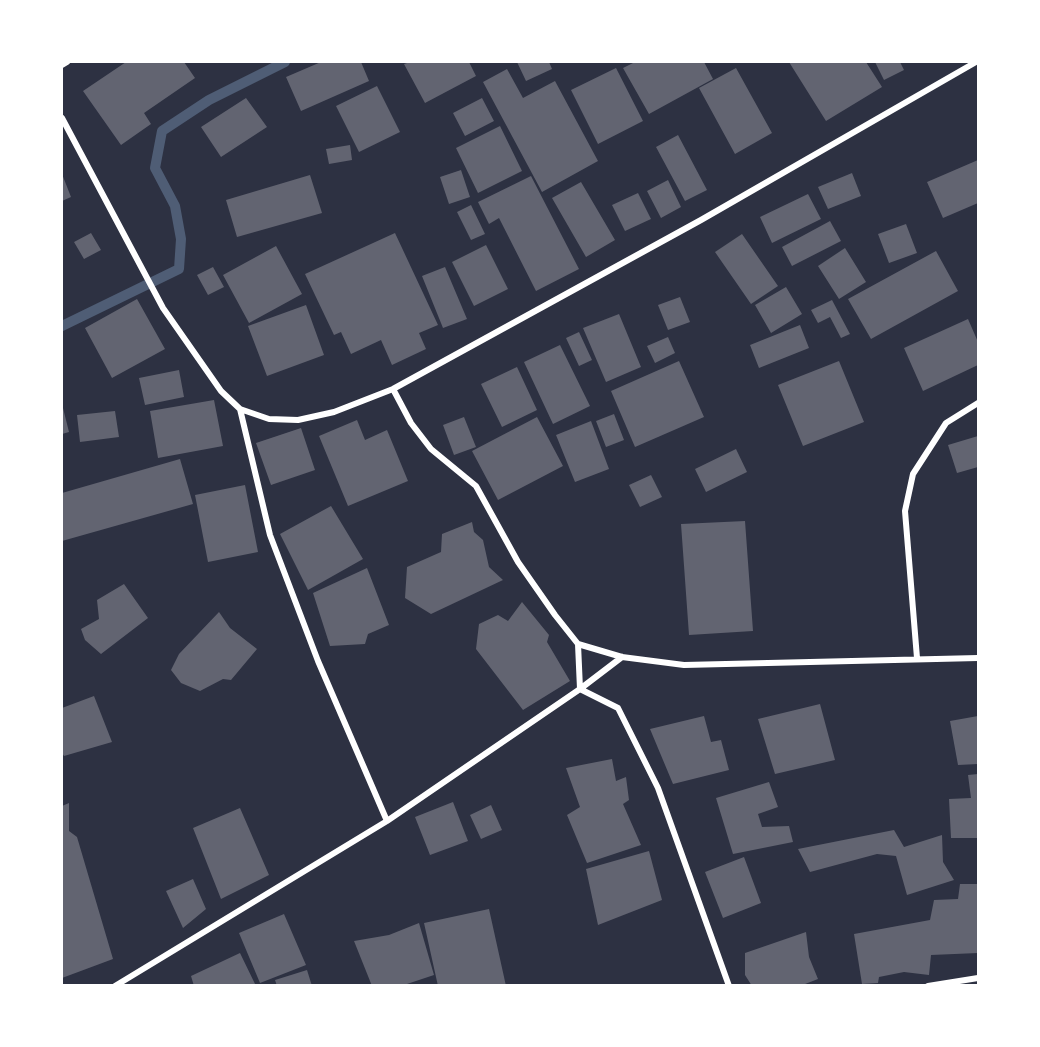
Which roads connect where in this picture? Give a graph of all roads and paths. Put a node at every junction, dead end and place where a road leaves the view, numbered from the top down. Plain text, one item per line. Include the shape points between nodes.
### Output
1 (67, 62) edge
2 (976, 62) edge
3 (62, 65) edge
4 (62, 118) edge
5 (393, 389) junction
6 (978, 404) edge
7 (240, 410) junction
8 (578, 644) junction
9 (622, 657) junction
10 (917, 658) junction
11 (978, 658) edge
12 (580, 689) junction
13 (387, 821) junction
14 (978, 978) edge
15 (115, 986) edge
16 (729, 986) edge
17 (928, 986) edge

1 - 3 street
2 - 5 street via 701,220
4 - 7 street via 160,303 221,391
5 - 7 street via 334,412 298,420 269,419
5 - 8 street via 431,449 477,486 518,562
6 - 10 street via 946,423 913,474 905,511
7 - 13 street via 270,535 318,661
8 - 9 street
8 - 12 street
9 - 10 street via 684,665
9 - 12 street
10 - 11 street
12 - 13 street
12 - 16 street via 618,708 658,788
13 - 15 street
14 - 17 street

